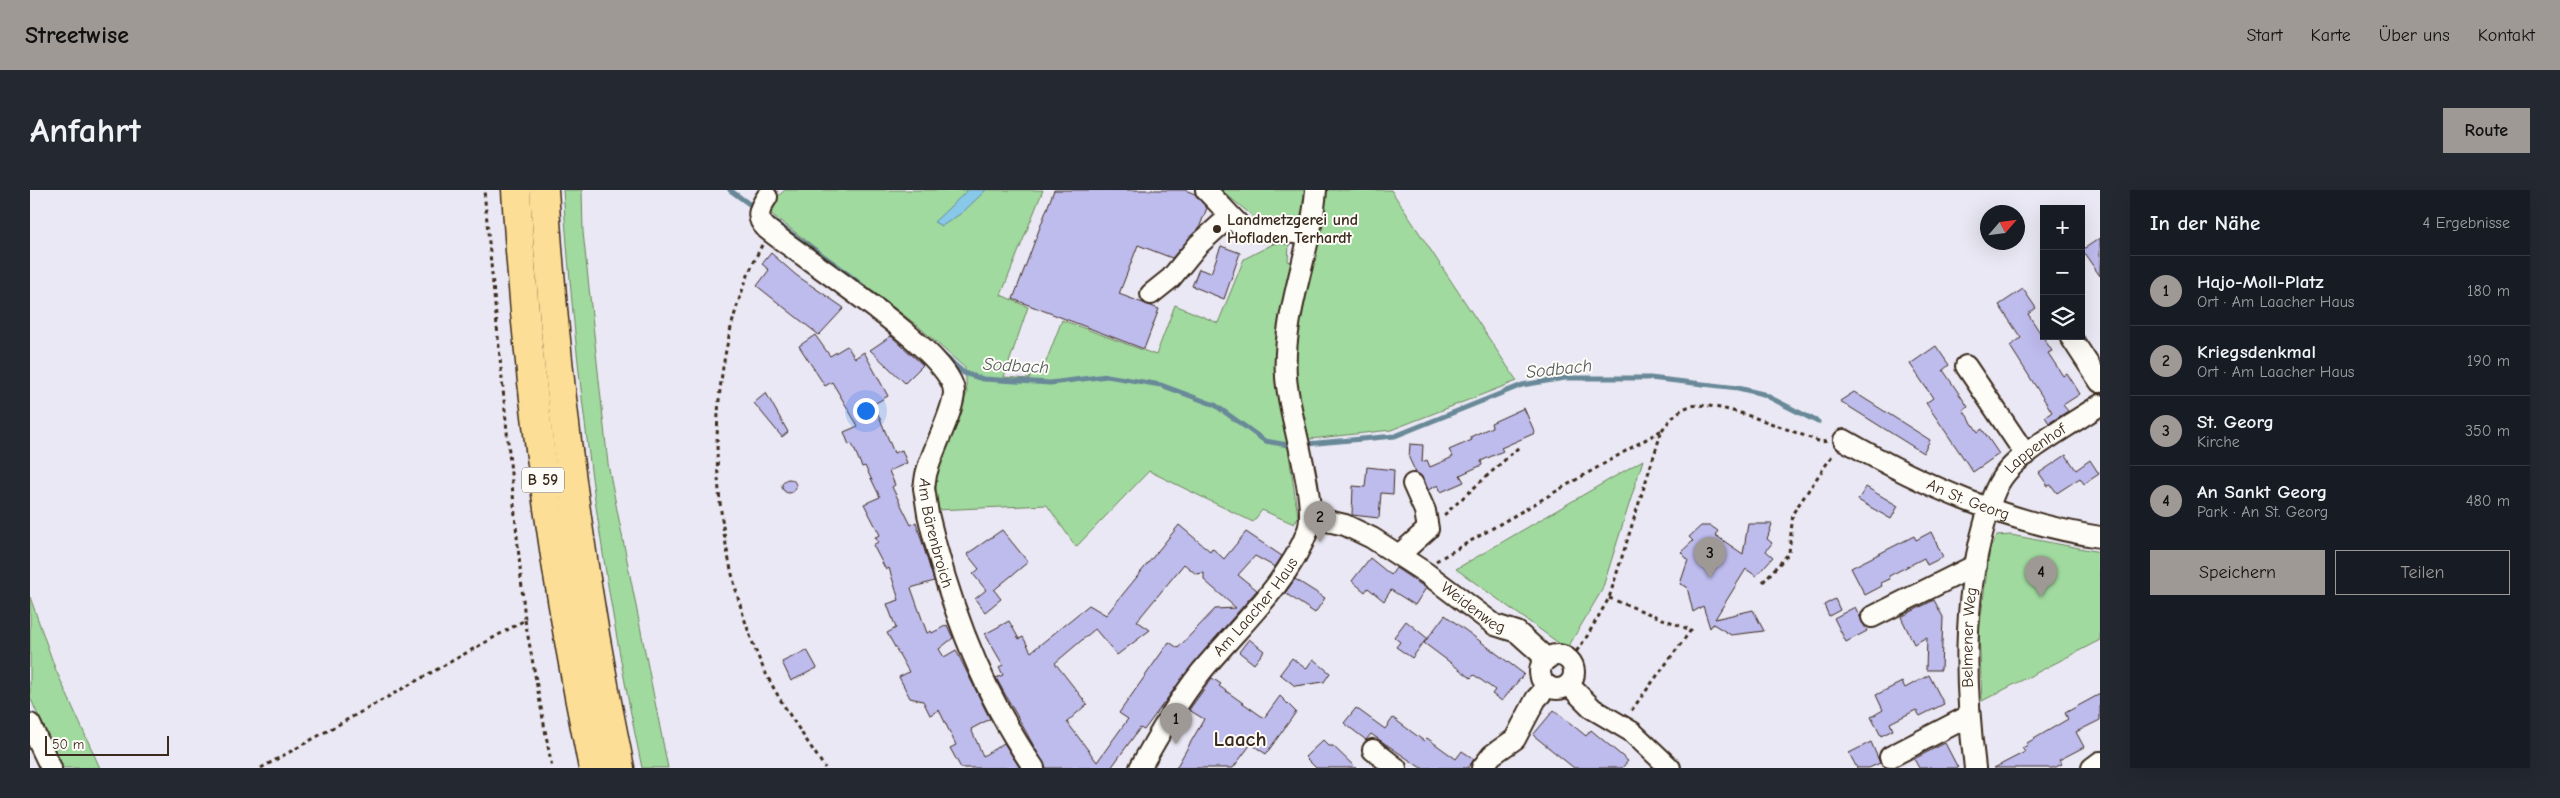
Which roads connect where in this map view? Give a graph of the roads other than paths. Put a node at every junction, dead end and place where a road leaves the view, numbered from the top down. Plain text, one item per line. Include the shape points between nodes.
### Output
1 (516, 190) edge
2 (544, 190) edge
3 (1206, 190) edge
4 (1316, 190) edge
5 (762, 205) dead end
6 (1230, 216) junction
7 (1308, 234) junction
8 (1151, 294) dead end
9 (2073, 340) edge
10 (1966, 366) dead end
11 (2100, 382) edge
12 (2100, 405) edge
13 (1844, 440) road end
14 (2026, 455) junction
15 (1413, 484) dead end
16 (1988, 509) junction
17 (1310, 517) junction
18 (2100, 537) edge
19 (1400, 555) junction
20 (1976, 564) junction
21 (1872, 617) dead end
22 (1547, 659) junction
23 (1568, 685) junction
24 (1548, 686) junction
25 (1969, 716) junction
26 (30, 724) edge
27 (1373, 750) dead end
28 (1890, 757) dead end
29 (2100, 762) edge
30 (51, 768) edge
31 (593, 768) edge
32 (620, 768) edge
33 (1034, 768) edge
34 (1140, 768) edge
35 (1396, 768) edge
36 (1482, 768) edge
37 (1670, 768) edge
38 (1976, 768) edge
39 (2092, 768) edge

1 - 31 highway, B 59 via 523,297 543,478
2 - 32 highway, B 59 via 557,345 578,523 596,645
3 - 6 street
4 - 7 street, Am Laacher Haus
5 - 33 street, Am Bärenbroich via 761,223 769,231 859,294 920,346 951,379 954,396 926,475 924,488 928,514 976,666 1005,724
6 - 7 street via 1243,229
6 - 8 street via 1198,245 1171,278
7 - 17 street, Am Laacher Haus via 1289,329 1286,363 1289,401
9 - 11 street
10 - 14 street
12 - 14 street, Lappenhof
13 - 16 street, An St. Georg via 1915,480
14 - 16 street, Lappenhof via 2001,480
15 - 19 street via 1425,511 1428,529
16 - 18 street, An St. Georg
16 - 20 street, Belmener Weg
17 - 19 street, Weidenweg via 1356,529
17 - 34 street, Am Laacher Haus via 1305,536 1286,569 1196,678
19 - 22 street, Weidenweg via 1495,625 1522,636
20 - 21 street
20 - 25 street, Belmener Weg via 1968,627
22 - 23 street via 1556,655 1570,660 1574,676
22 - 24 street via 1540,673
23 - 24 street via 1558,689
23 - 37 street via 1593,709 1620,724
24 - 36 street via 1536,699 1515,739 1492,755
25 - 28 street
25 - 38 street, Belmener Weg
26 - 30 street
27 - 35 street
29 - 39 street

